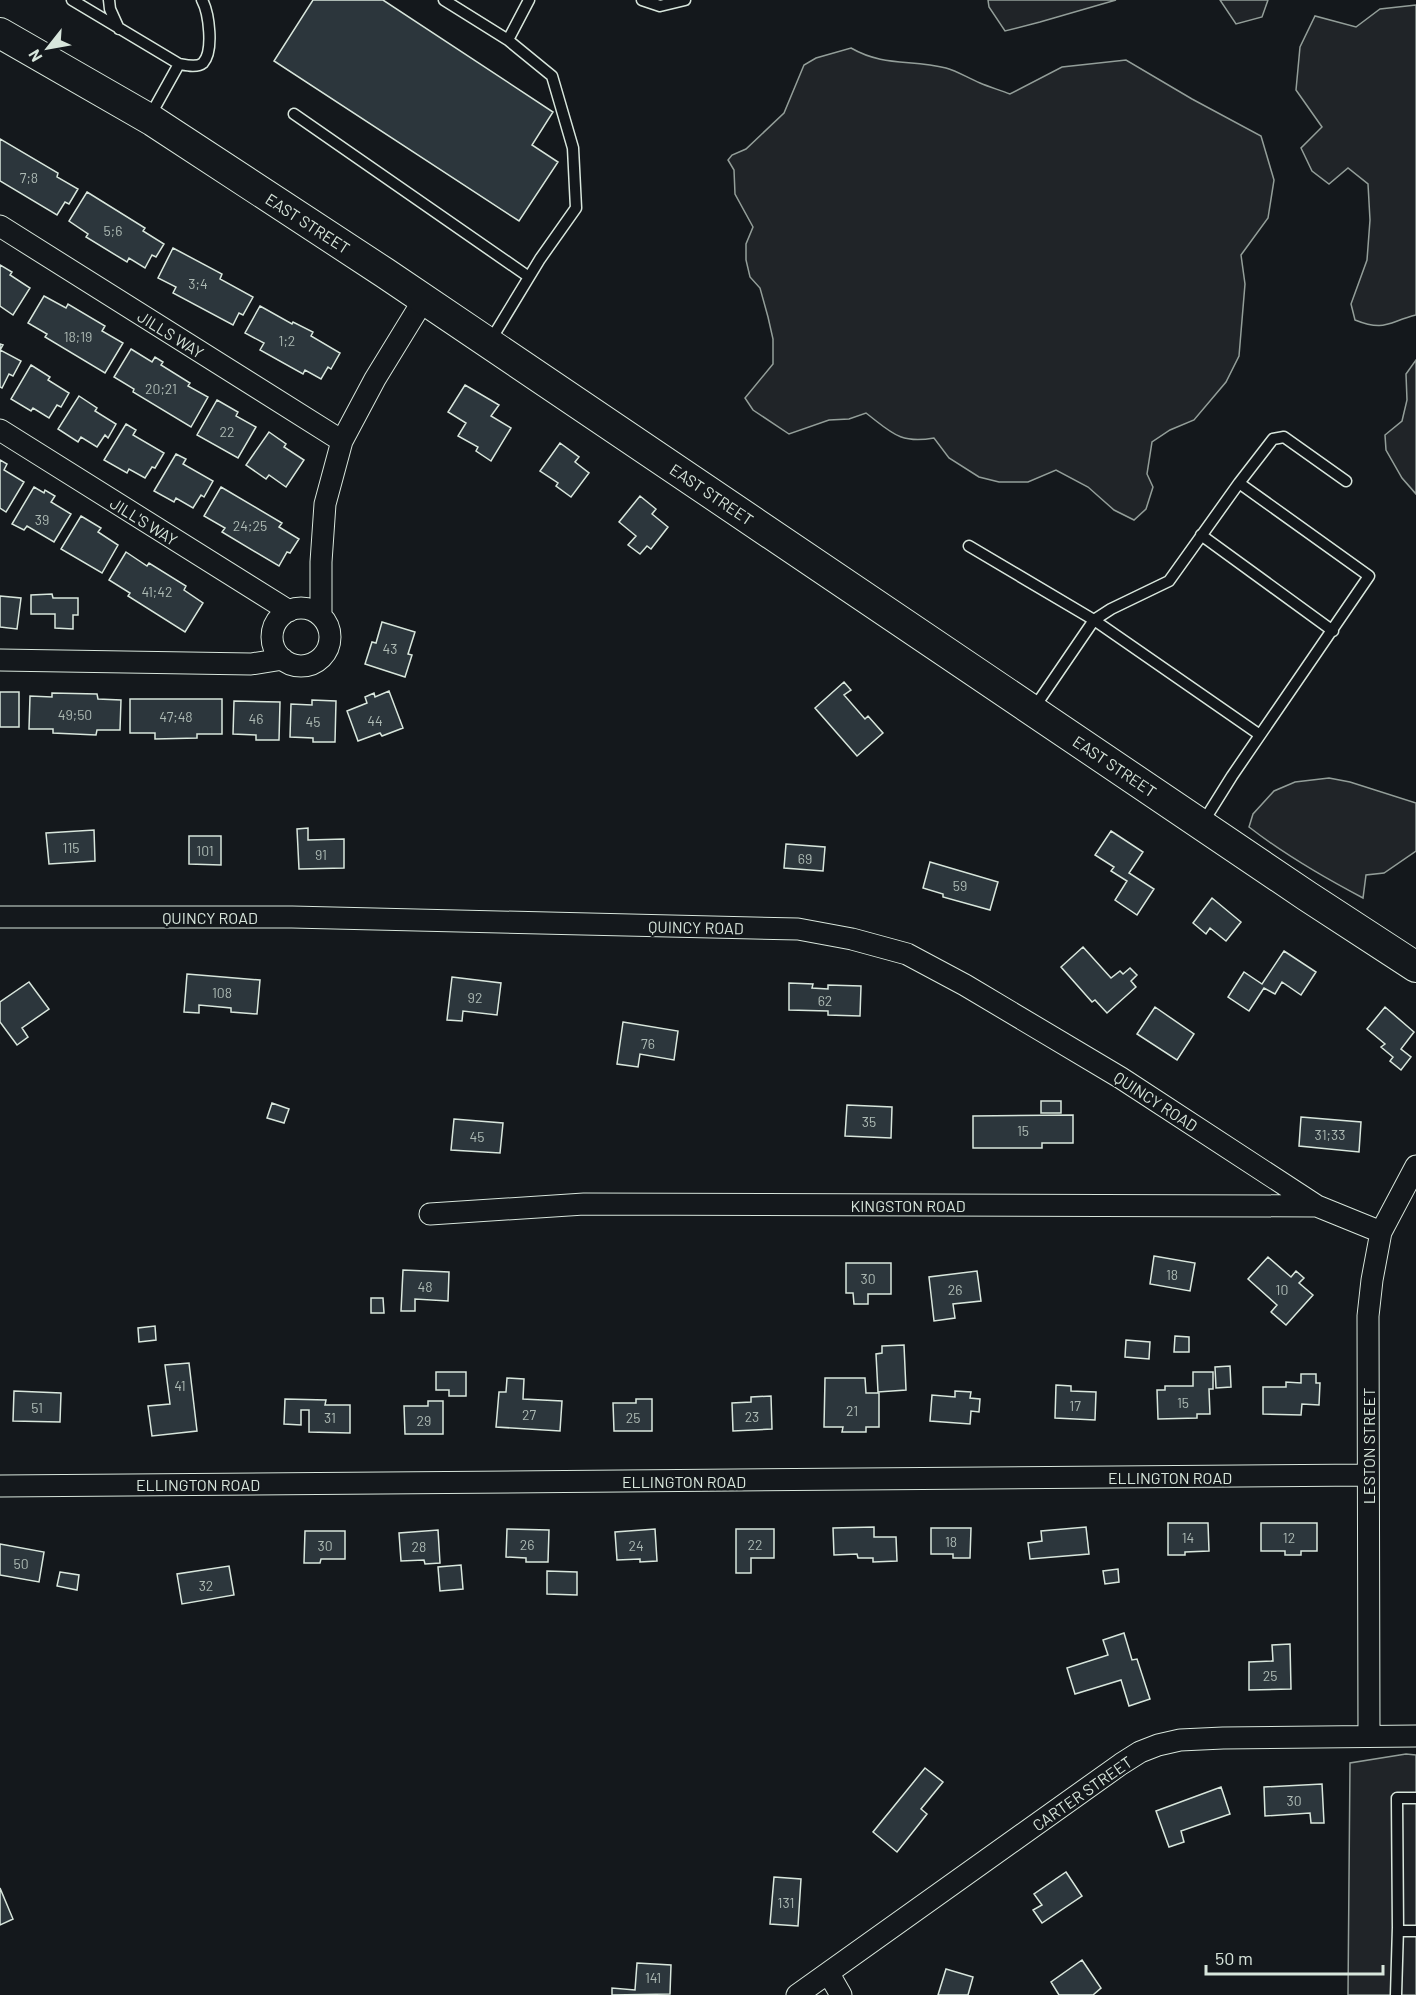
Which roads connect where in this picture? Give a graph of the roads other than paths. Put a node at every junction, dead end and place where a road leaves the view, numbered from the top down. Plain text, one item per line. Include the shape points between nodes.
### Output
1 (72, 0) edge
2 (109, 0) edge
3 (202, 0) edge
4 (444, 0) edge
5 (529, 0) edge
6 (642, 0) edge
7 (685, 0) edge
8 (119, 30) junction
9 (0, 33) edge
10 (508, 40) junction
11 (178, 64) junction
12 (294, 114) dead end
13 (148, 119) junction
14 (0, 226) edge
15 (529, 277) junction
16 (424, 299) junction
17 (489, 343) junction
18 (0, 430) edge
19 (342, 441) junction
20 (1346, 481) dead end
21 (1239, 483) junction
22 (1201, 535) junction
23 (969, 546) dead end
24 (289, 611) junction
25 (321, 615) junction
26 (1094, 620) junction
27 (1333, 631) junction
28 (283, 659) junction
29 (0, 660) edge
30 (1033, 710) junction
31 (1260, 735) junction
32 (1202, 824) junction
33 (0, 917) edge
34 (1416, 967) edge
35 (1416, 1166) edge
36 (1317, 1206) junction
37 (430, 1214) dead end
38 (1382, 1232) junction
39 (1368, 1475) junction
40 (0, 1486) edge
41 (1369, 1736) junction
42 (1416, 1736) edge
43 (1416, 1798) edge
44 (1398, 1928) junction
45 (1416, 1930) edge
46 (829, 1974) junction
47 (797, 1995) edge
48 (841, 1995) edge
49 (1396, 1995) edge

1 - 8 lane
2 - 8 lane
3 - 11 lane via 209,25 206,57 197,66
4 - 10 lane
5 - 10 lane
6 - 7 lane via 660,6
8 - 11 lane
9 - 13 main road, EAST STREET
10 - 15 lane via 552,76 573,148 576,208
11 - 13 lane
12 - 15 lane
13 - 16 main road, EAST STREET
14 - 19 street, JILLS WAY
15 - 17 lane
16 - 17 main road, EAST STREET
16 - 19 street
17 - 30 main road, EAST STREET
18 - 24 street, JILL'S WAY
19 - 25 street via 325,504
20 - 21 lane via 1284,437 1273,439
21 - 22 lane
21 - 27 lane via 1369,576
22 - 26 lane via 1169,581
22 - 27 lane
23 - 26 lane
24 - 25 street via 305,608
24 - 28 street via 275,624 273,633 276,652
25 - 28 street via 330,639 323,656 299,666
26 - 30 lane
26 - 31 lane
27 - 31 lane
28 - 29 street via 251,664
30 - 32 main road, EAST STREET
31 - 32 lane
32 - 34 main road, EAST STREET
33 - 36 street, QUINCY ROAD via 304,917 798,929 852,939 907,954 965,984 1121,1078
35 - 38 street, LESTON STREET
36 - 37 street, KINGSTON ROAD via 584,1204
36 - 38 street, KINGSTON ROAD
38 - 39 street, LESTON STREET via 1368,1316
39 - 40 street, ELLINGTON ROAD
39 - 41 street, LESTON STREET
41 - 42 street, CARTER STREET
41 - 46 street, CARTER STREET via 1180,1740 1140,1752
43 - 44 lane via 1397,1798
44 - 45 lane
44 - 49 lane
46 - 47 street, CARTER STREET
46 - 48 street

